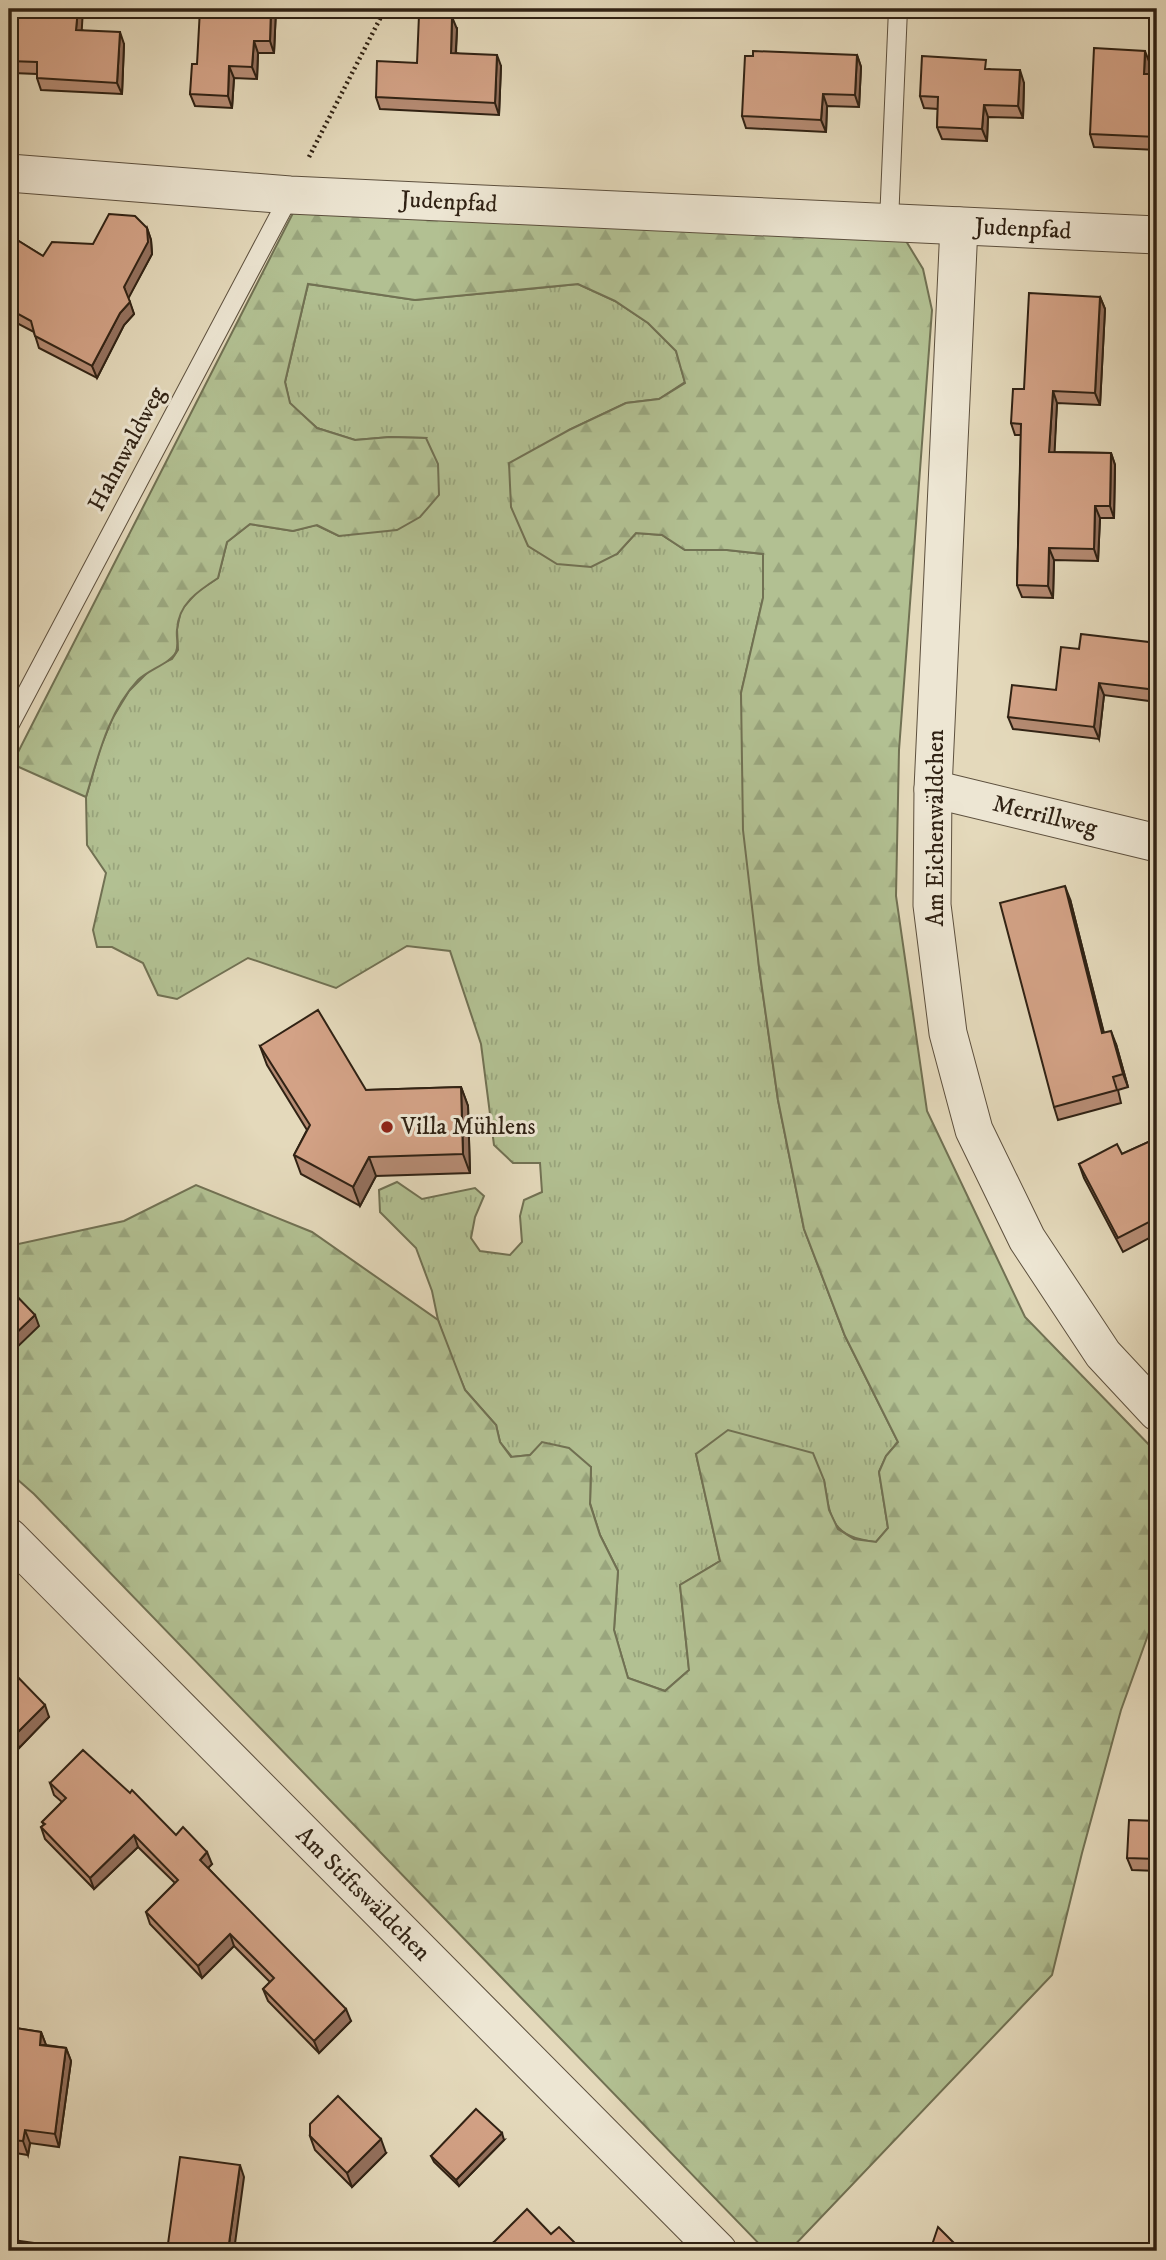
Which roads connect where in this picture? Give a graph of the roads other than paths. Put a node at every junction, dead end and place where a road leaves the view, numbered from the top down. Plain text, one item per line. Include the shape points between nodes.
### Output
1 (898, 9) edge
2 (9, 173) edge
3 (289, 195) junction
4 (890, 222) junction
5 (960, 226) junction
6 (1157, 235) edge
7 (9, 726) edge
8 (933, 789) junction
9 (1157, 843) edge
10 (1157, 1412) edge
11 (9, 1537) edge
12 (718, 2251) edge

1 - 4 lane
2 - 3 street, Judenpfad
3 - 4 street, Judenpfad
3 - 7 lane, Hahnwaldweg
4 - 5 street, Judenpfad
5 - 6 street, Judenpfad
5 - 8 street, Am Eichenwäldchen
8 - 9 street, Merrillweg
8 - 10 street, Am Eichenwäldchen via 932,905 946,1020 974,1130 1027,1239 1103,1354
11 - 12 street, Am Stiftswäldchen

